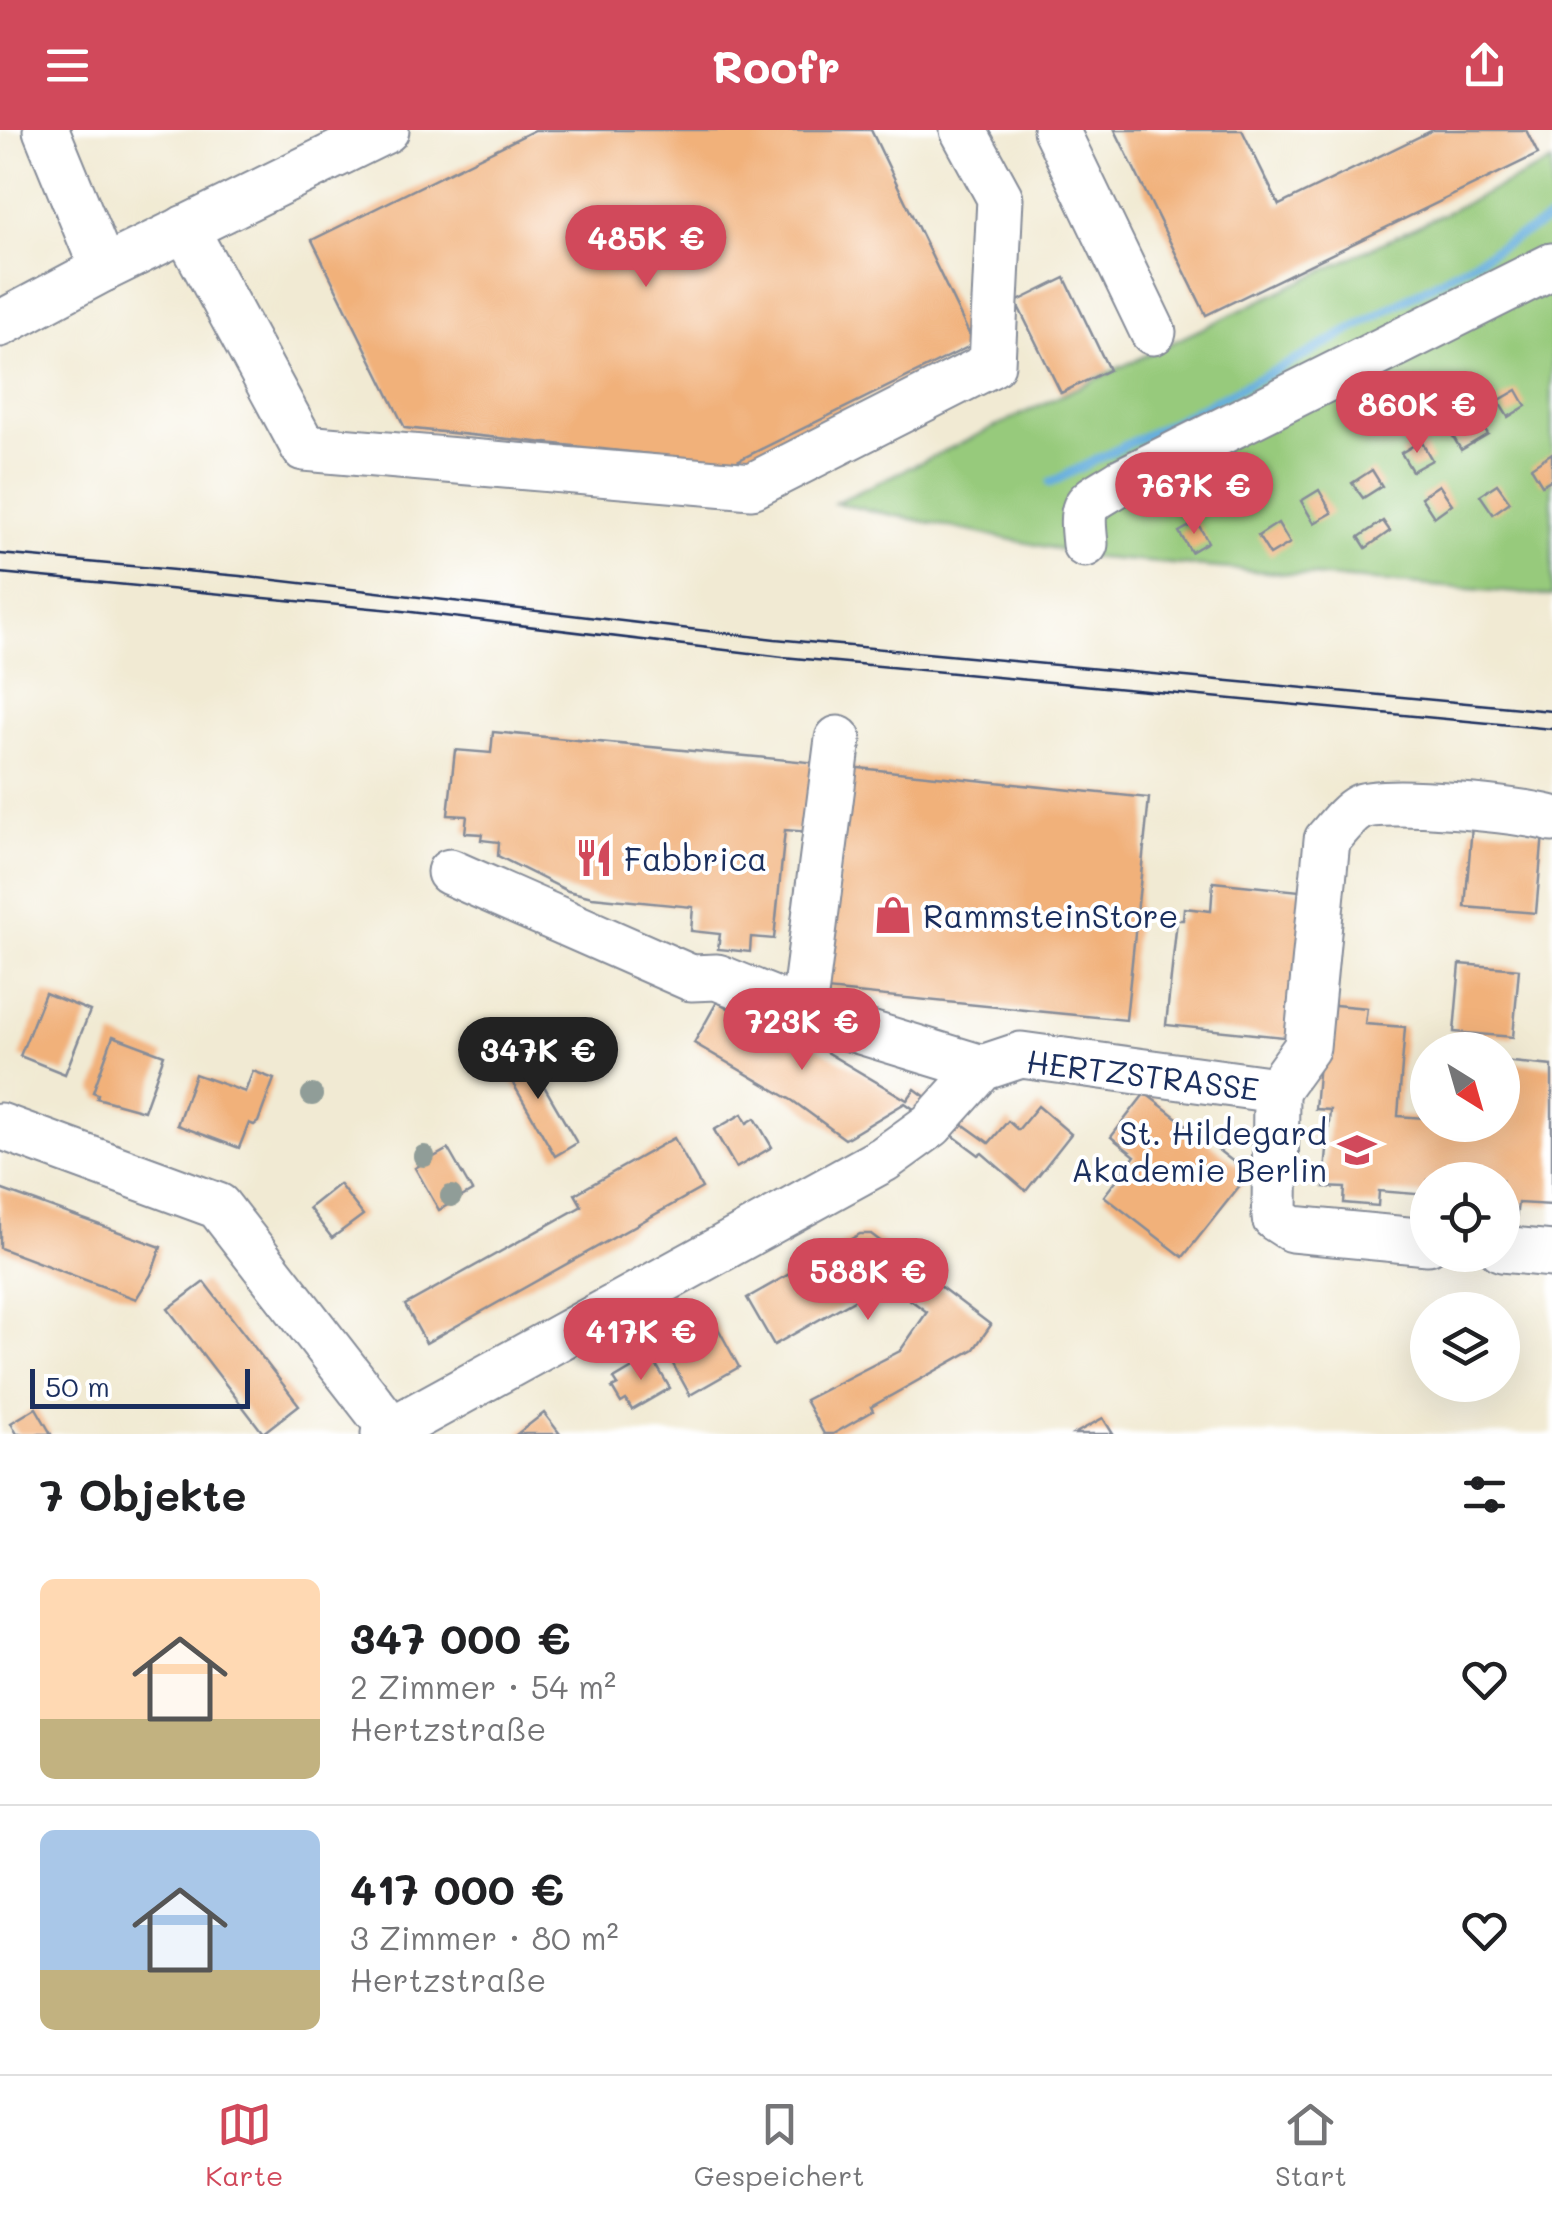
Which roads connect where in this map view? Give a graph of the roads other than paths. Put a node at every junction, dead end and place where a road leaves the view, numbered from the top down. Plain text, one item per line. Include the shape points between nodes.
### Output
1 (46, 130) edge
2 (386, 130) edge
3 (963, 130) edge
4 (1056, 130) edge
5 (185, 228) junction
6 (1552, 266) edge
7 (103, 269) junction
8 (0, 324) edge
9 (1153, 332) dead end
10 (1085, 544) dead end
11 (838, 739) dead end
12 (1552, 819) edge
13 (450, 872) dead end
14 (802, 1011) junction
15 (982, 1068) junction
16 (1276, 1090) junction
17 (0, 1126) edge
18 (1410, 1240) edge
19 (1520, 1251) edge
20 (1552, 1254) edge
21 (391, 1433) edge

1 - 7 street
2 - 5 street
3 - 5 street via 1000,198 992,364 752,486 304,448
4 - 9 street
5 - 7 street
6 - 10 street via 1122,481 1084,506
7 - 8 street
11 - 14 street
12 - 16 street via 1390,803 1362,805 1346,818 1327,840 1307,1047
13 - 14 street via 691,978 717,977
14 - 15 street
15 - 16 street, HERTZSTRASSE via 1021,1055
15 - 21 street, HERTZSTRASSE via 931,1125 882,1160
16 - 18 street, HERTZSTRASSE via 1275,1218 1292,1228
17 - 21 street via 218,1206
19 - 20 street

